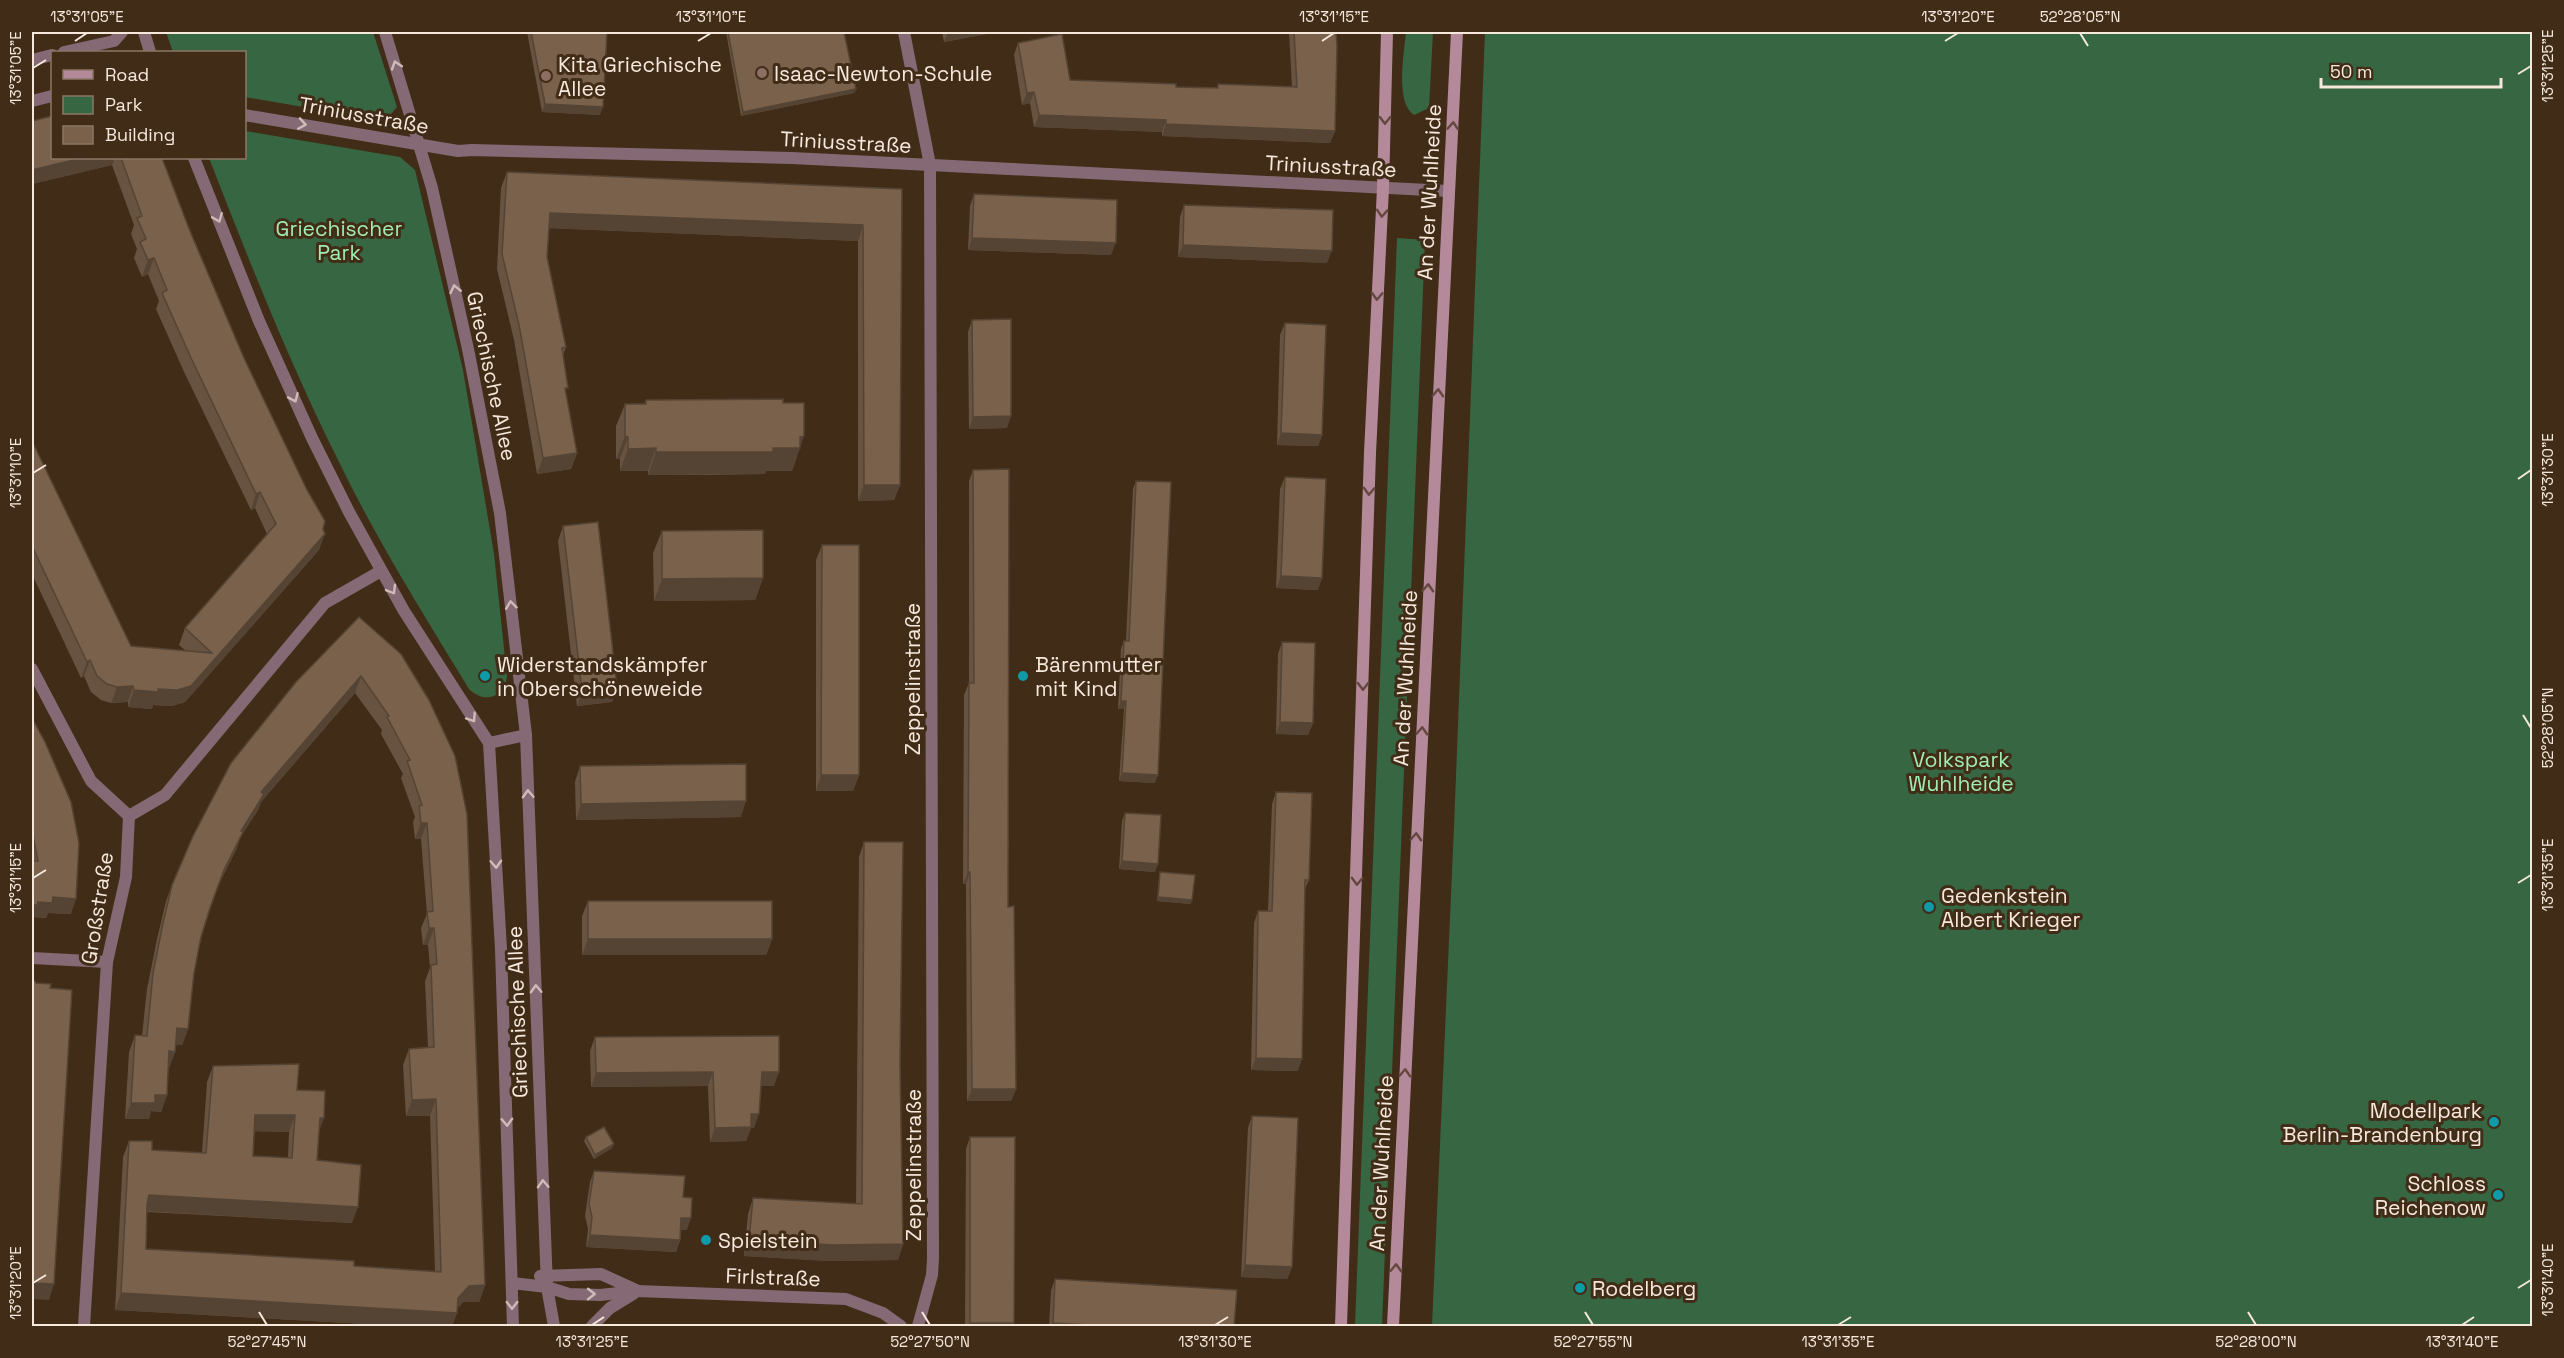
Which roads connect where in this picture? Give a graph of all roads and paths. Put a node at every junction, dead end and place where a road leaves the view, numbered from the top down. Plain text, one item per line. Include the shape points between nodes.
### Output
1 (122, 32) edge
2 (144, 32) edge
3 (385, 32) edge
4 (904, 32) edge
5 (1387, 32) edge
6 (1457, 32) edge
7 (69, 51) edge
8 (150, 51) edge
9 (51, 55) edge
10 (32, 60) edge
11 (51, 96) edge
12 (32, 101) edge
13 (246, 115) edge
14 (419, 143) junction
15 (194, 159) edge
16 (930, 165) junction
17 (1383, 188) junction
18 (1448, 191) junction
19 (381, 571) junction
20 (32, 669) edge
21 (526, 735) junction
22 (489, 743) junction
23 (129, 816) junction
24 (32, 958) edge
25 (107, 962) junction
26 (546, 1281) junction
27 (512, 1282) junction
28 (637, 1291) junction
29 (84, 1326) edge
30 (513, 1326) edge
31 (554, 1326) edge
32 (592, 1326) edge
33 (901, 1326) edge
34 (918, 1326) edge
35 (1341, 1326) edge
36 (1393, 1326) edge

1 - 7 street via 114,41
2 - 8 street
14 -> 3 street, Griechische Allee
4 - 16 street, Zeppelinstraße
5 -> 17 main road, An der Wuhlheide
18 -> 6 main road, An der Wuhlheide
9 - 10 street
11 - 12 street
13 -> 14 street, Triniusstraße
14 - 16 street, Triniusstraße via 458,151
21 -> 14 street, Griechische Allee via 500,513 468,349
15 -> 19 street via 259,321 312,438
16 - 17 street, Triniusstraße
16 - 34 street, Zeppelinstraße via 933,1259
17 - 18 street, Triniusstraße
17 -> 35 main road, An der Wuhlheide via 1370,453
36 -> 18 main road, An der Wuhlheide
19 -> 22 street via 435,663
19 - 23 street via 325,603 165,795
20 - 23 street via 91,781
21 - 22 street
26 -> 21 street, Griechische Allee
22 -> 27 street, Griechische Allee via 501,949
23 - 25 street, Großstraße via 126,878
24 - 25 street
25 - 29 street, Großstraße
26 - 27 street
26 -> 28 street, Firlstraße via 569,1294
26 - 28 street, Firlstraße via 601,1274
26 - 31 street, Griechische Allee
27 -> 30 street, Griechische Allee
28 - 32 street via 610,1308
28 - 33 street, Firlstraße via 846,1299 883,1312

